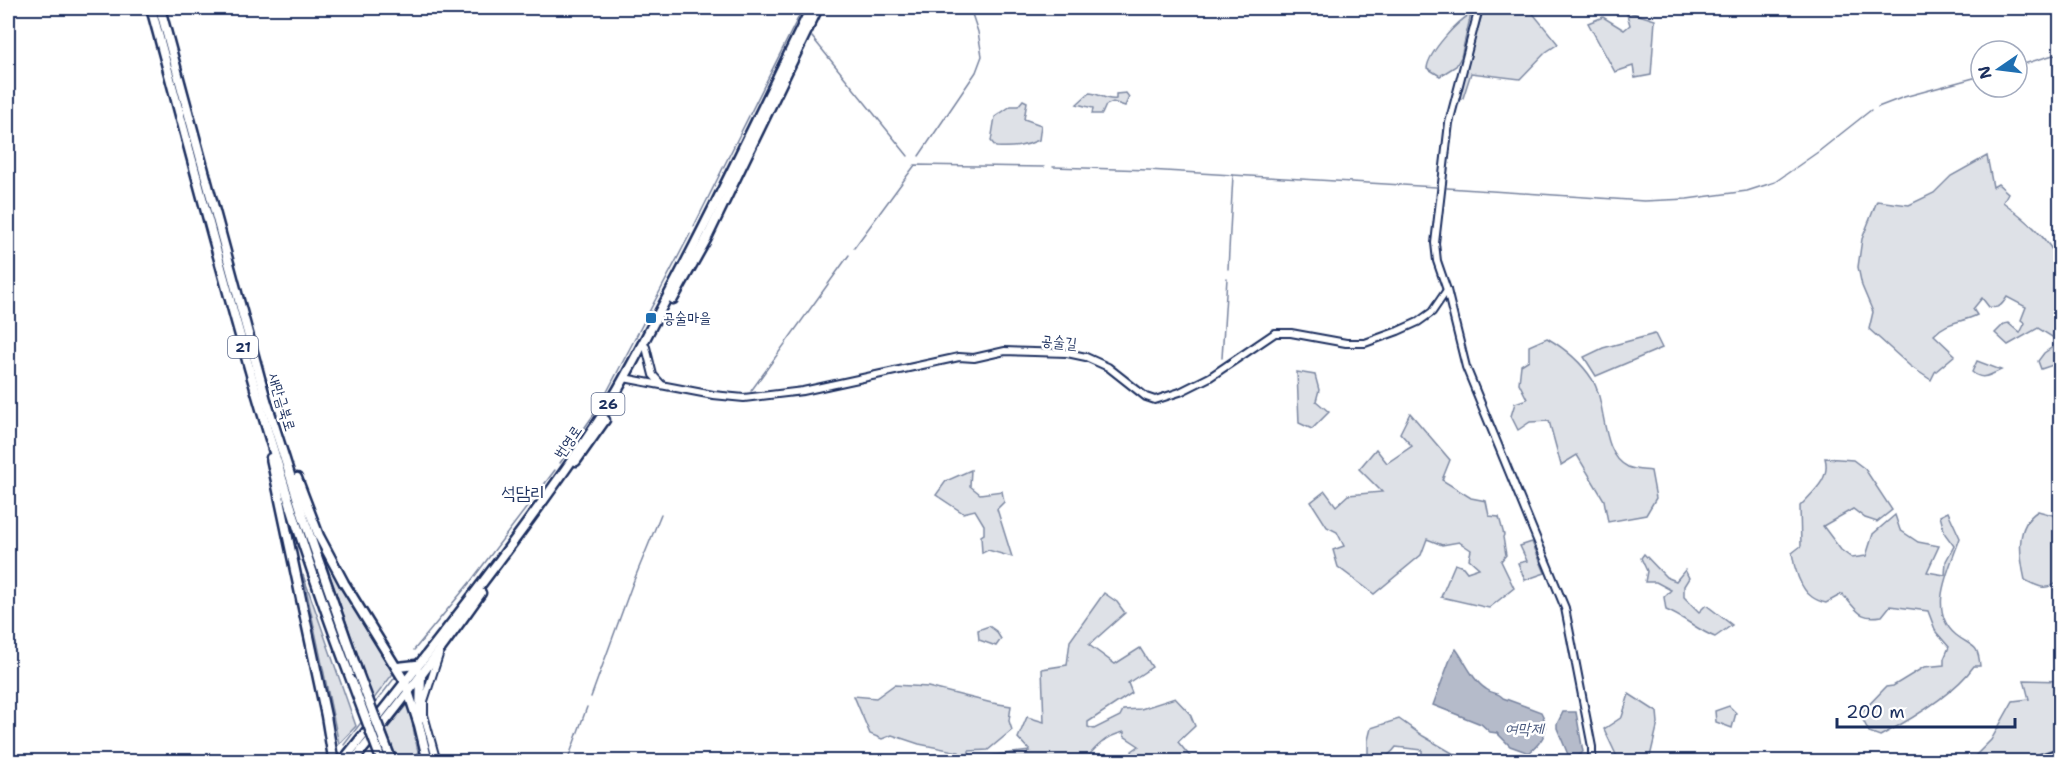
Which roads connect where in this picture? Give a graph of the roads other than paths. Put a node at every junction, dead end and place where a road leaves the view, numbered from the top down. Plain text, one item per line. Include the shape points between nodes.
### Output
1 (151, 8) edge
2 (160, 8) edge
3 (811, 8) edge
4 (818, 8) edge
5 (1479, 8) edge
6 (1447, 290) junction
7 (646, 347) junction
8 (627, 378) junction
9 (662, 386) junction
10 (263, 402) junction
11 (440, 649) junction
12 (398, 667) junction
13 (419, 669) junction
14 (405, 682) junction
15 (410, 693) junction
16 (419, 725) junction
17 (2061, 752) edge
18 (336, 761) edge
19 (352, 762) edge
20 (382, 762) edge
21 (392, 762) edge
22 (428, 762) edge
23 (437, 762) edge
24 (1592, 762) edge
25 (2029, 762) edge

1 - 10 main road, 새만금북로 / 21
2 - 10 main road, 새만금북로 / 21
3 - 8 main road, 번영로 / 26
4 - 7 main road, 번영로 / 26 via 707,238
5 - 6 street via 1449,123 1435,243
6 - 9 street, 공술길 via 1432,312 1398,332 1365,343 1275,333 1210,377 1155,400 1108,367 1086,357 1030,351 959,357 765,396 726,397
6 - 24 street via 1466,367 1565,608
7 - 8 main road, 번영로 / 26
7 - 9 street via 653,375
8 - 9 street, 공술길
8 - 11 main road, 번영로 / 26 via 595,436
8 - 13 main road, 번영로 / 26 via 565,470
10 - 12 main road, 21 via 319,536
10 - 18 main road, 21
10 - 20 main road, 새만금북로 / 21, bridge via 304,548
10 - 21 main road, 새만금북로 / 21, bridge
11 - 13 main road, 번영로 / 26
11 - 23 street via 424,701
12 - 13 main road
12 - 14 main road, 21
13 - 14 main road, 번영로 / 26
13 - 15 main road, 번영로 / 26
13 - 16 main road
14 - 15 main road, 21
14 - 18 main road, 번영로 / 26
15 - 16 main road, 21
15 - 19 main road, 번영로 / 26
16 - 22 main road, 21
17 - 25 street

